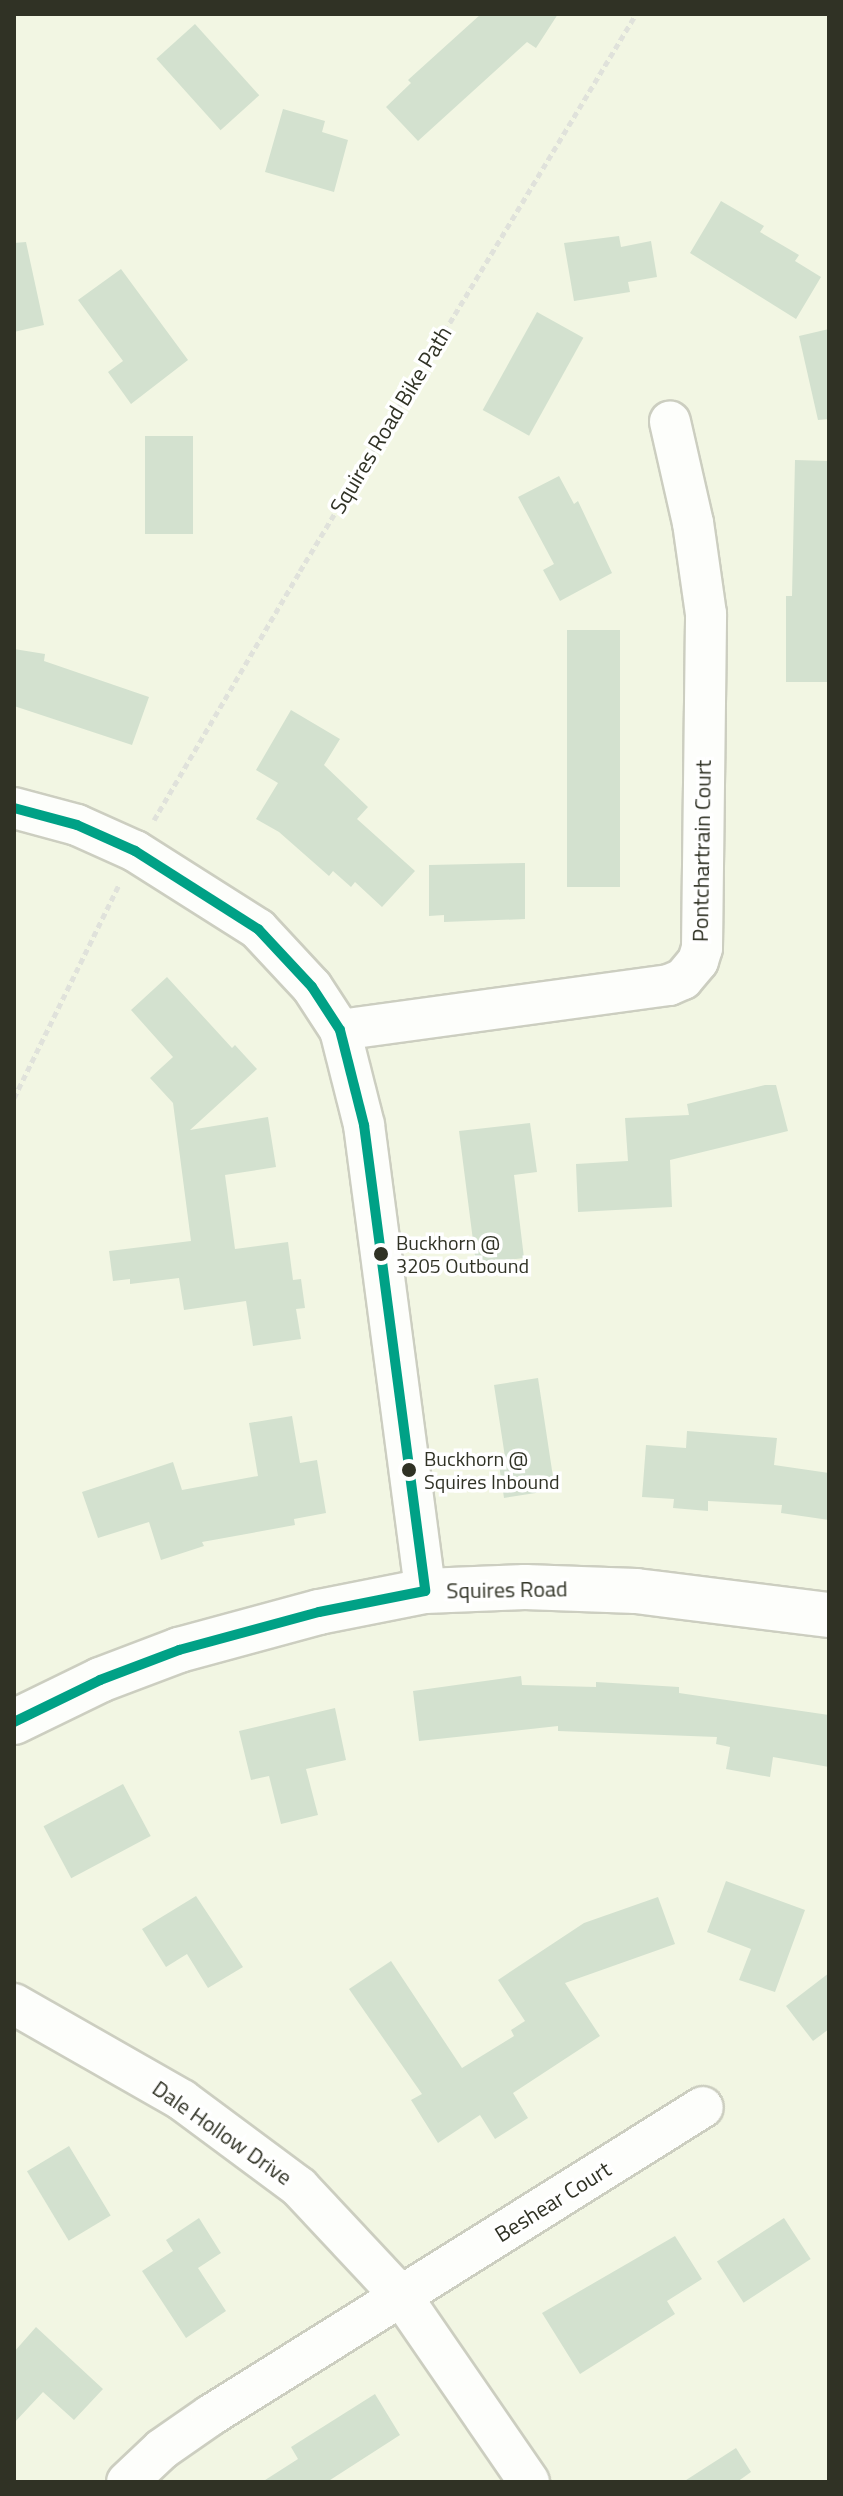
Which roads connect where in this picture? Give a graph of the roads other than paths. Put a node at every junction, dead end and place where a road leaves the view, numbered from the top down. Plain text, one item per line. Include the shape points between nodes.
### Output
1 (670, 422) dead end
2 (14, 808) edge
3 (340, 1030) junction
4 (425, 1591) junction
5 (829, 1615) edge
6 (14, 1722) edge
7 (14, 2004) edge
8 (703, 2107) dead end
9 (402, 2297) junction
10 (127, 2482) edge
11 (529, 2482) edge

1 - 3 street, Pontchartrain Court via 706,614 698,961 683,979 669,985
2 - 3 street via 77,825 135,851 258,929 312,987
3 - 4 street via 364,1125
4 - 5 street, Squires Road via 636,1591
4 - 6 street, Squires Road via 319,1612 179,1650 100,1680
7 - 9 street, Dale Hollow Drive via 182,2100 267,2161 336,2224
8 - 9 street, Beshear Court
9 - 10 street via 211,2415
9 - 11 street, Dale Hollow Drive

